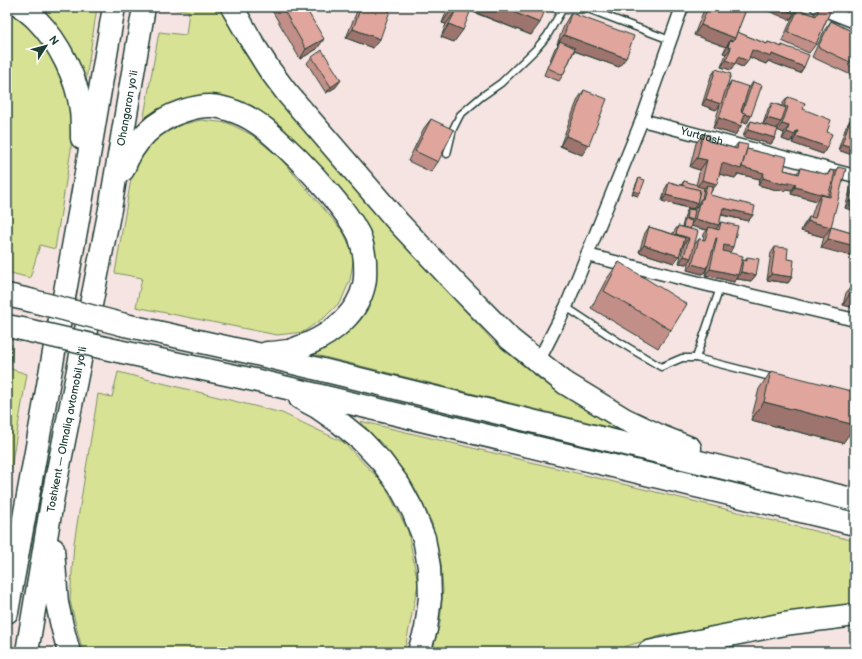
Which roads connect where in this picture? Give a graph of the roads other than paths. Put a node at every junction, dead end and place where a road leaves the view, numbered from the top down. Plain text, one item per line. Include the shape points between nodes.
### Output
1 (22, 7) edge
2 (114, 7) edge
3 (144, 7) edge
4 (232, 7) edge
5 (551, 7) edge
6 (682, 7) edge
7 (817, 7) edge
8 (589, 8) edge
9 (562, 10) junction
10 (855, 22) edge
11 (670, 40) junction
12 (642, 120) junction
13 (447, 154) edge
14 (855, 176) edge
15 (81, 203) junction
16 (110, 209) junction
17 (587, 255) junction
18 (720, 288) junction
19 (7, 295) edge
20 (566, 307) junction
21 (855, 320) edge
22 (14, 328) edge
23 (257, 354) junction
24 (696, 358) junction
25 (538, 362) junction
26 (780, 379) edge
27 (254, 380) junction
28 (779, 481) junction
29 (832, 488) dead end
30 (29, 491) junction
31 (53, 496) junction
32 (855, 500) edge
33 (855, 524) edge
34 (7, 550) edge
35 (7, 612) edge
36 (855, 615) edge
37 (27, 652) edge
38 (69, 652) edge
39 (419, 652) edge
40 (650, 652) edge

1 - 15 highway via 49,34 70,69 77,91 82,129
2 - 15 highway
3 - 16 highway, Ohangaron yoʻli
4 - 25 highway via 252,42 287,93 398,222 510,339
5 - 9 lane
6 - 11 street
7 - 10 street
8 - 9 lane
8 - 11 lane
9 - 13 lane via 536,49 501,83 460,115
11 - 12 street
12 - 14 street, Yurtdosh
12 - 17 street
15 - 30 highway
16 - 23 highway via 124,167 140,139 160,122 179,112 202,106 216,106 244,115 279,141 301,162 352,222 364,252 364,285 352,311 331,331 289,351
16 - 31 highway, Toshkent — Olmaliq avtomobil yo‘li
17 - 18 street
17 - 20 street
18 - 21 street
18 - 24 lane
19 - 23 highway, bridge via 125,325
20 - 24 lane via 662,367 682,358
20 - 25 street
22 - 27 highway, bridge
23 - 28 highway
24 - 26 lane
25 - 28 highway via 565,383 624,419 702,453
27 - 33 highway
27 - 39 highway via 293,394 340,423 381,461 398,485 413,511 424,538 429,567 430,598 426,629
28 - 29 lane
28 - 32 highway
30 - 34 highway
30 - 35 highway
31 - 37 highway, Toshkent — Olmaliq avtomobil yo‘li
31 - 38 highway via 53,554 57,603
36 - 40 highway via 784,624

